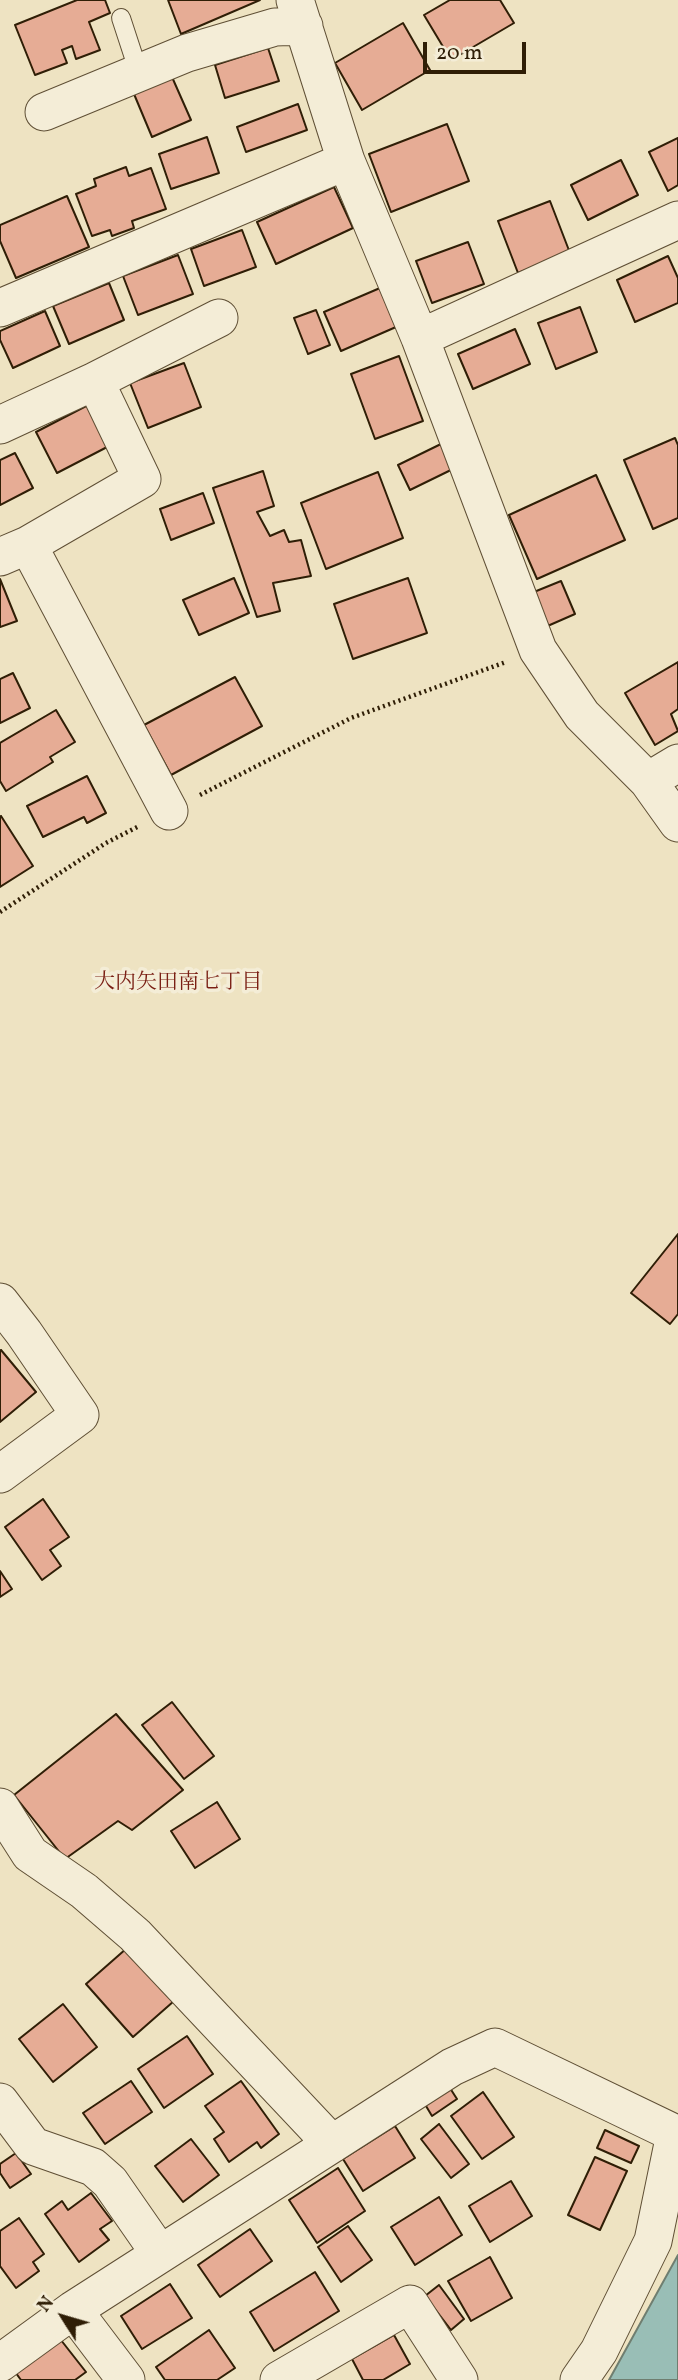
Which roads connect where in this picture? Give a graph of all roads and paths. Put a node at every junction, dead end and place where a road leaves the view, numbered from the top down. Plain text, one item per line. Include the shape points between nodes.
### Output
1 (299, 13) edge
2 (121, 18) dead end
3 (139, 73) junction
4 (44, 112) dead end
5 (346, 161) junction
6 (678, 220) edge
7 (0, 308) edge
8 (219, 318) dead end
9 (420, 338) junction
10 (95, 381) junction
11 (0, 425) edge
12 (14, 551) edge
13 (538, 650) junction
14 (663, 772) edge
15 (169, 811) junction
16 (678, 822) edge
17 (0, 912) edge
18 (0, 1302) edge
19 (0, 1474) edge
20 (0, 1807) edge
21 (0, 2102) edge
22 (676, 2135) edge
23 (332, 2144) junction
24 (160, 2254) junction
25 (73, 2309) junction
26 (0, 2362) edge
27 (126, 2380) edge
28 (279, 2380) edge
29 (459, 2380) edge
30 (579, 2380) edge

1 - 3 street via 275,27 187,53
1 - 5 street
2 - 3 lane
3 - 4 street
5 - 7 street
5 - 9 street
6 - 9 street
8 - 10 street
9 - 13 street
10 - 11 street
10 - 12 street via 142,480
12 - 15 street
13 - 14 street via 582,715
13 - 15 path via 351,718
14 - 16 street
15 - 17 path via 106,843
18 - 19 street via 80,1415
20 - 23 street via 30,1854 135,1935
21 - 24 street via 33,2147 93,2167 110,2182
22 - 23 street via 495,2047 452,2067
22 - 30 street via 653,2241 599,2351
23 - 24 street
24 - 25 street
25 - 26 street
25 - 27 street
28 - 29 street via 410,2304

